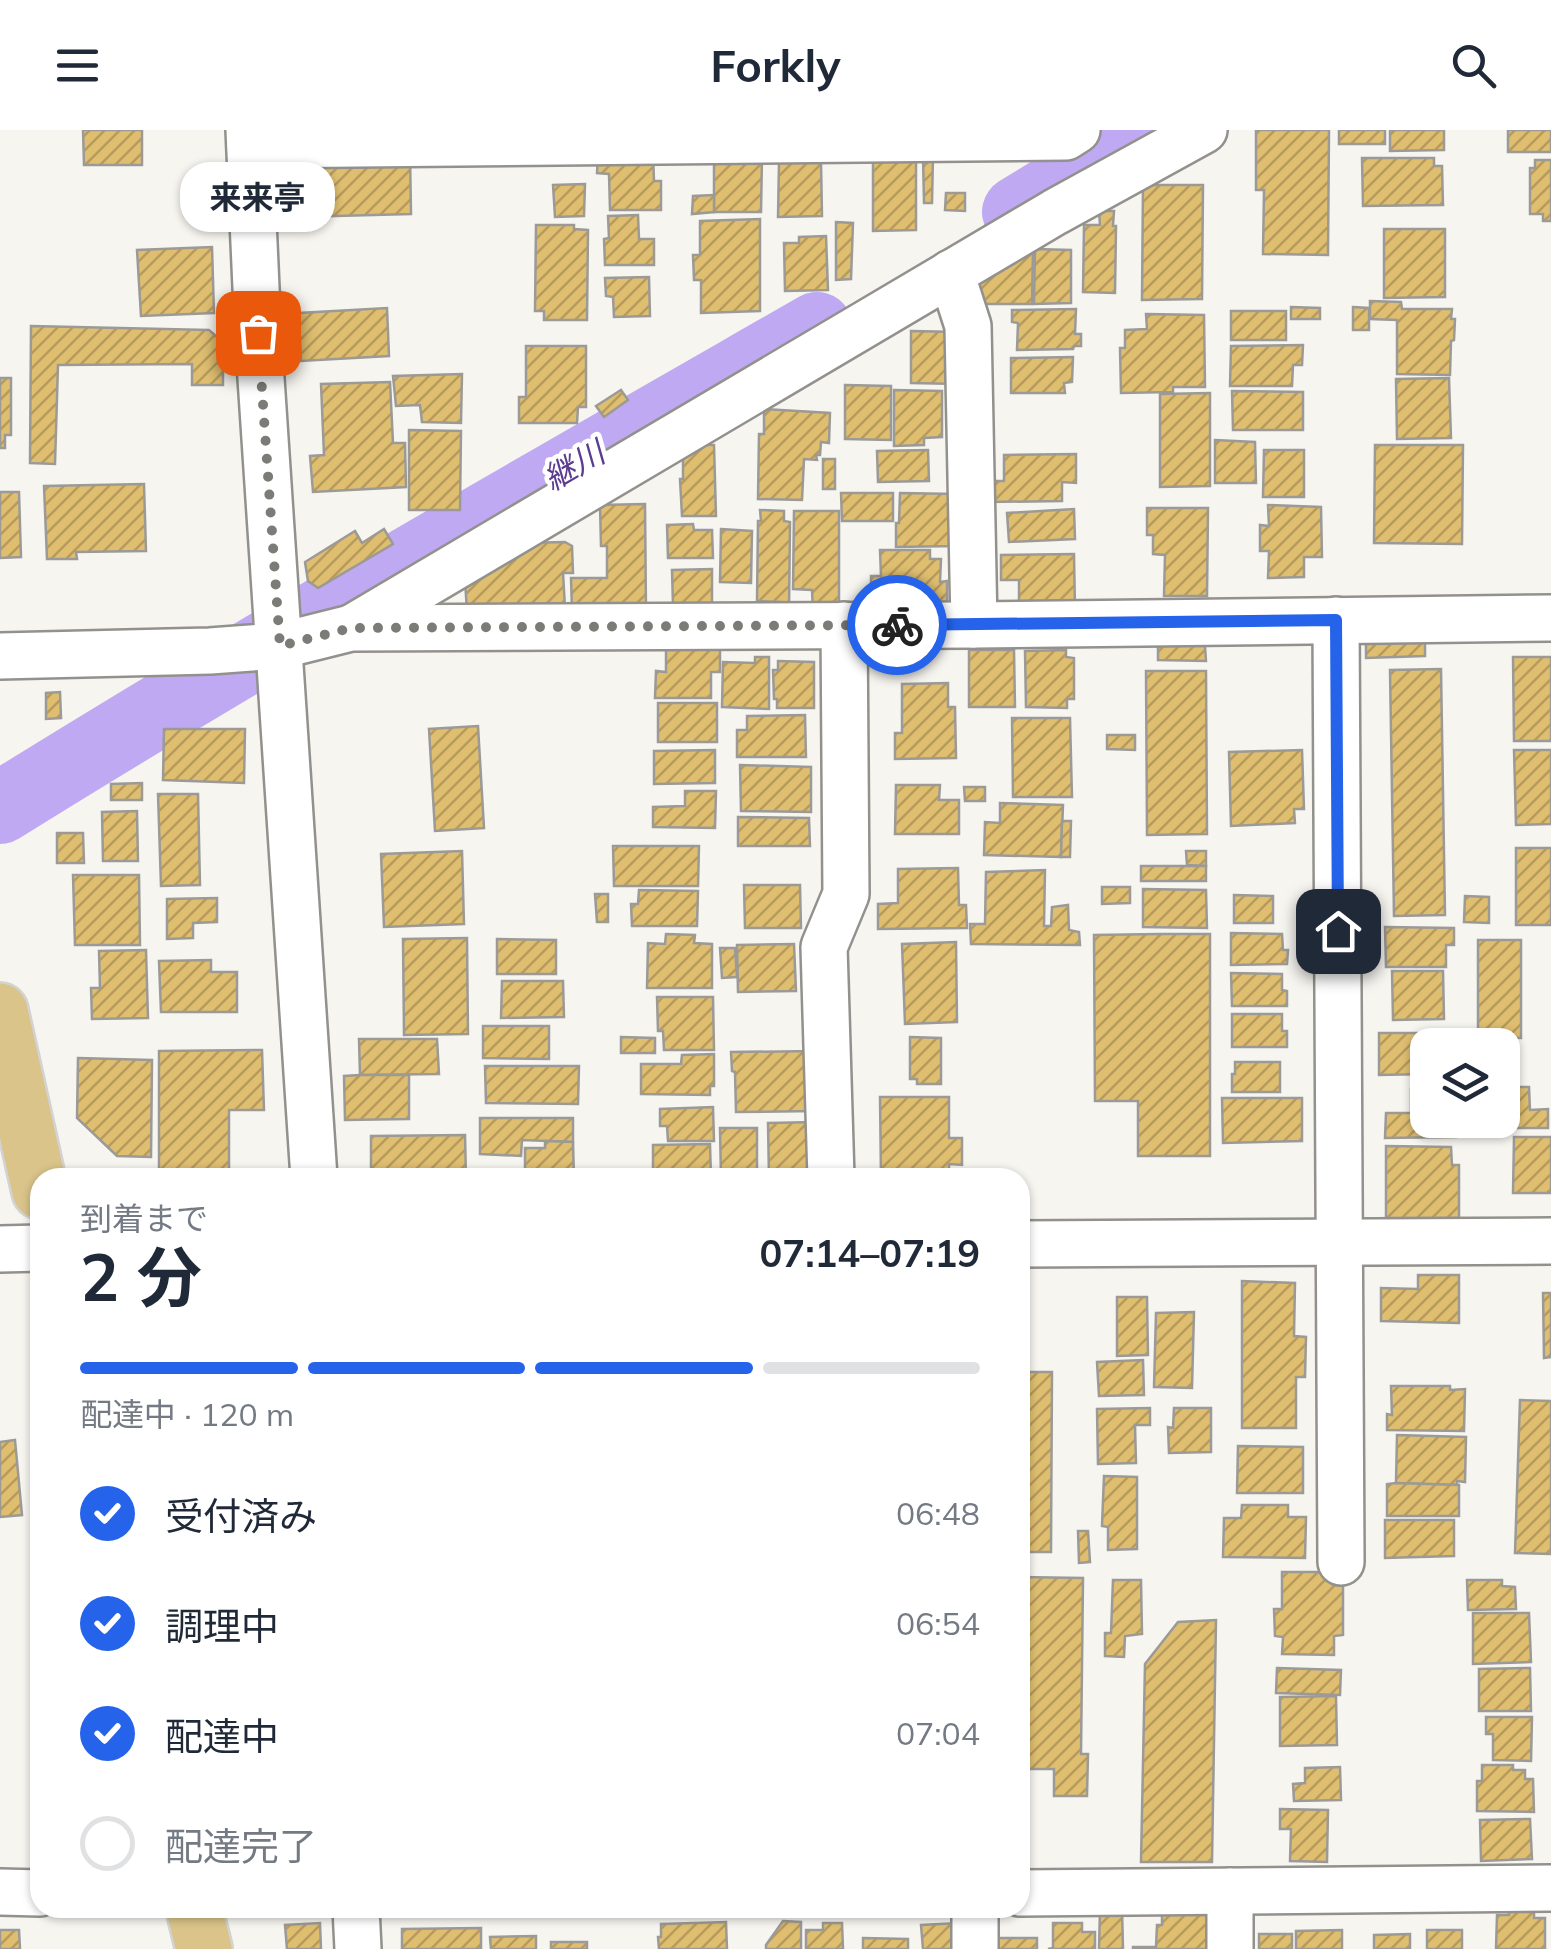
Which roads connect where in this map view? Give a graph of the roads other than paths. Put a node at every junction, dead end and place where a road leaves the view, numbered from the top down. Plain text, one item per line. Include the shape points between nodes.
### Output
1 (1204, 130) edge
2 (1049, 132) edge
3 (882, 134) edge
4 (732, 135) edge
5 (590, 136) edge
6 (436, 137) edge
7 (250, 138) edge
8 (1055, 212) junction
9 (952, 273) junction
10 (1551, 618) edge
11 (1336, 620) junction
12 (844, 625) junction
13 (974, 625) junction
14 (351, 628) junction
15 (280, 646) junction
16 (0, 656) edge
17 (0, 1012) edge
18 (35, 1168) edge
19 (313, 1168) edge
20 (831, 1168) edge
21 (1551, 1241) edge
22 (1338, 1242) junction
23 (1030, 1244) edge
24 (30, 1248) edge
25 (0, 1249) edge
26 (1341, 1562) dead end
27 (1551, 1888) edge
28 (0, 1892) edge
29 (1230, 1892) junction
30 (30, 1893) edge
31 (1030, 1893) edge
32 (196, 1918) edge
33 (356, 1918) edge
34 (975, 1918) edge
35 (204, 1949) edge
36 (358, 1949) edge
37 (975, 1949) edge
38 (1230, 1949) edge

1 - 8 street
2 - 3 street
2 - 8 street
3 - 4 street
4 - 5 street
5 - 6 street
6 - 7 street
7 - 15 street
8 - 9 street
9 - 13 street via 968,326
9 - 14 street
10 - 11 street
11 - 13 street
11 - 22 street
12 - 13 street
12 - 14 street
12 - 20 street via 846,894 824,947
14 - 15 street
15 - 16 street
15 - 19 street
17 - 18 main road
21 - 22 street
22 - 23 street
22 - 26 street
24 - 25 street
27 - 29 street
28 - 30 street
29 - 31 street
29 - 38 street
32 - 35 main road
33 - 36 street
34 - 37 street

